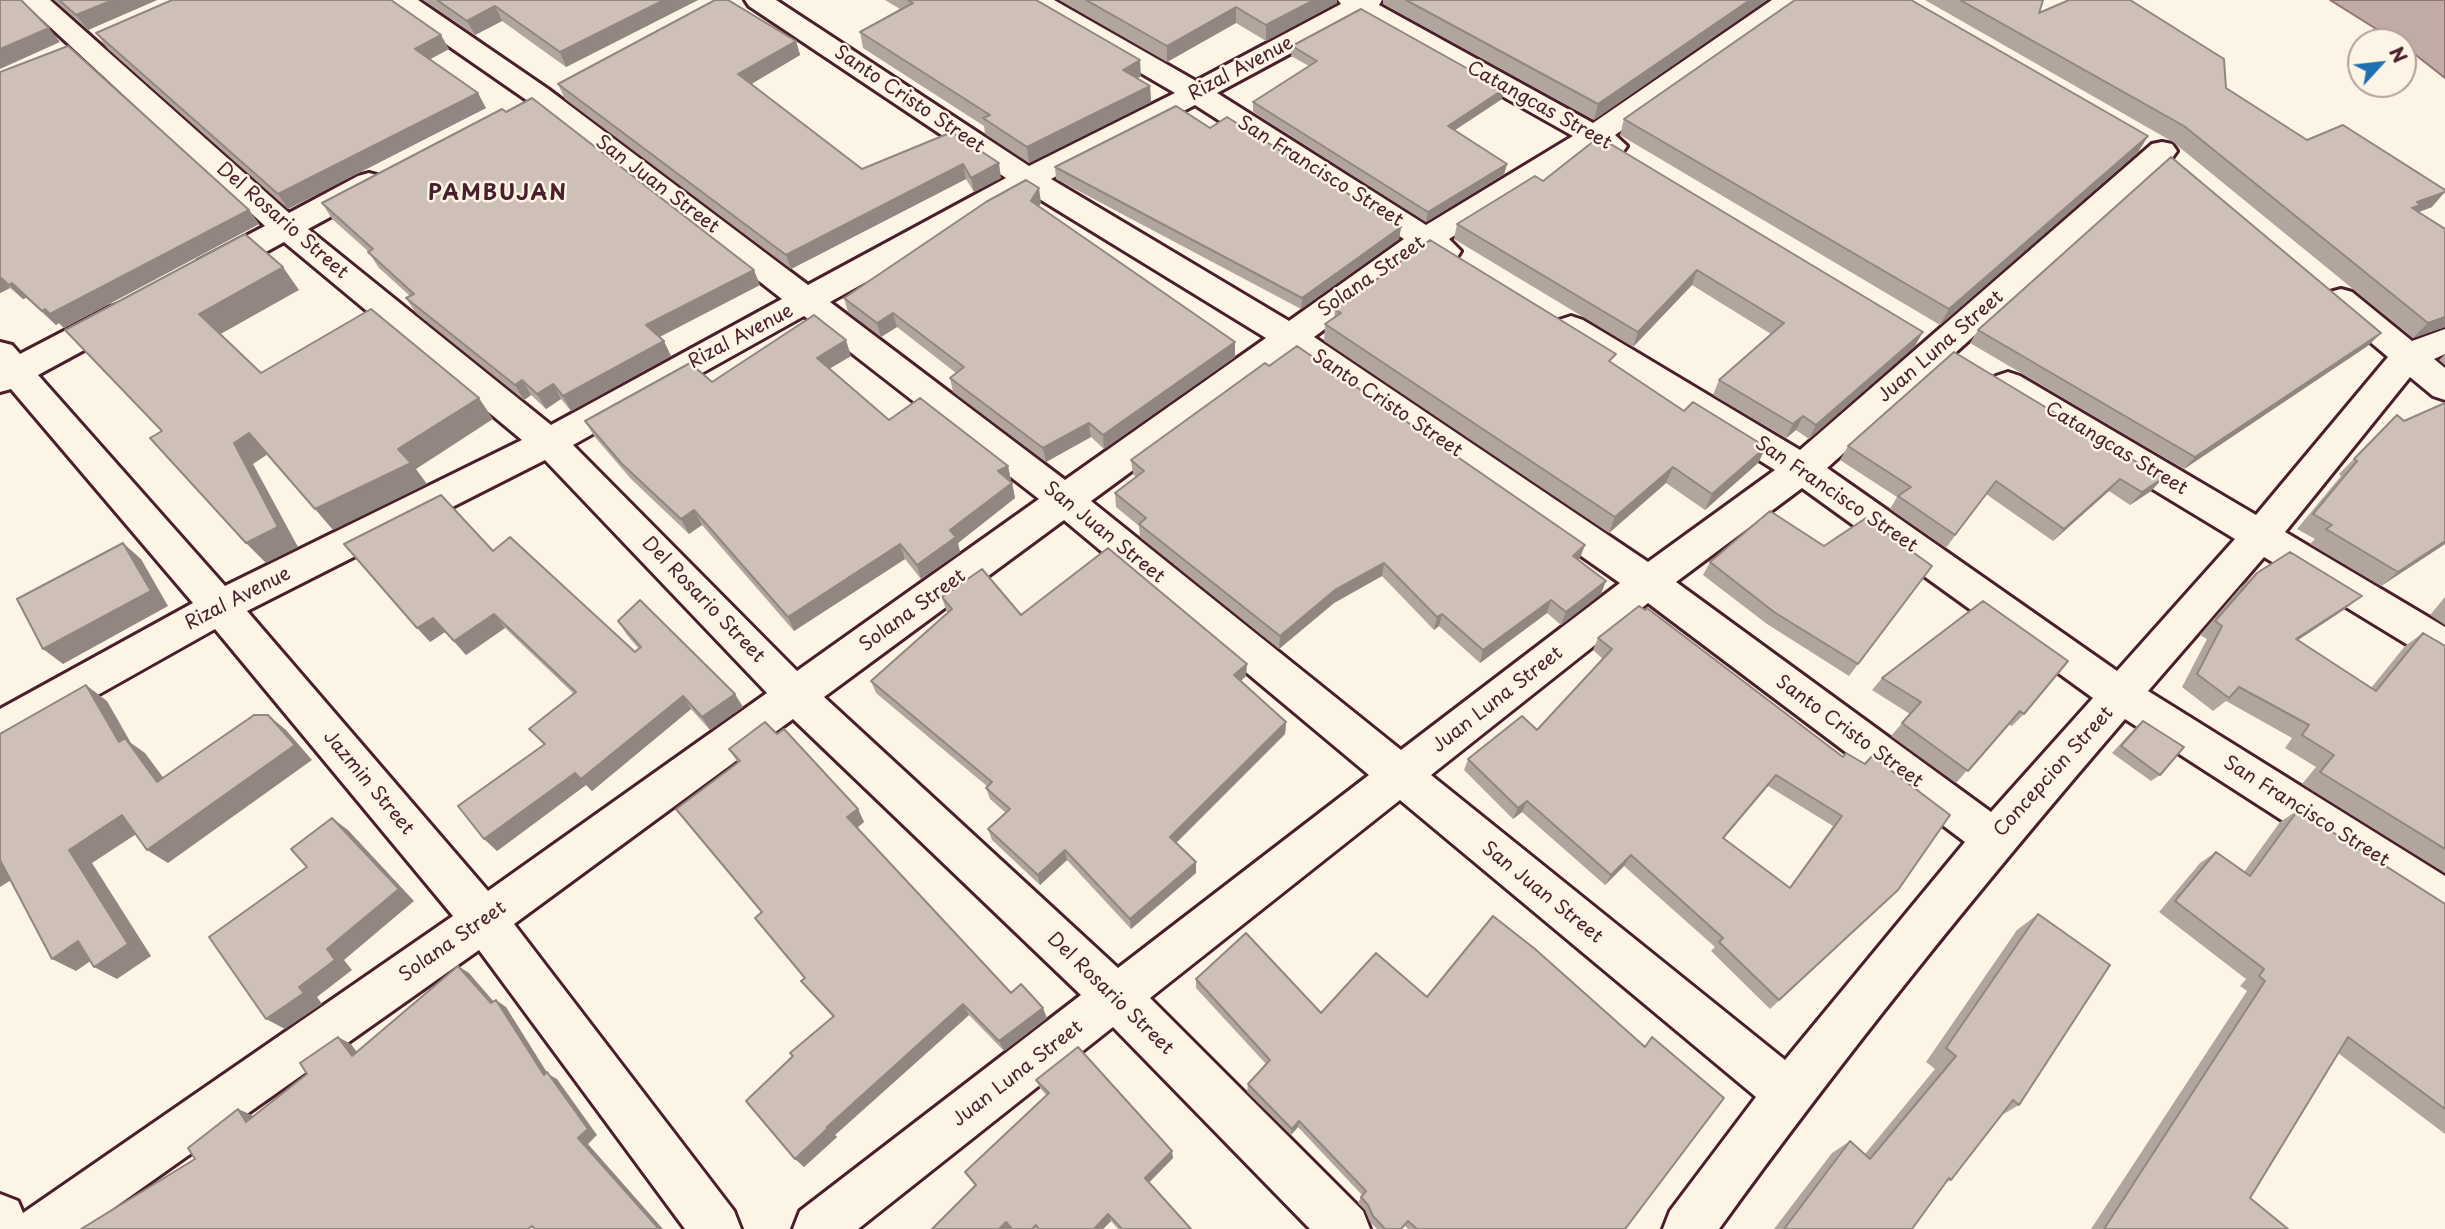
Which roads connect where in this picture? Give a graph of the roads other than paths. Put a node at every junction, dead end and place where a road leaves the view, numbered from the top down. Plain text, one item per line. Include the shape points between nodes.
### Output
1 (34, 0) edge
2 (400, 0) edge
3 (758, 0) edge
4 (1035, 0) edge
5 (1790, 0) edge
6 (1360, 2) edge
7 (1196, 93) junction
8 (1595, 136) junction
9 (2161, 153) dead end
10 (1641, 164) edge
11 (394, 170) edge
12 (1028, 179) junction
13 (285, 227) junction
14 (1426, 239) junction
15 (1473, 268) edge
16 (187, 280) edge
17 (2323, 285) edge
18 (151, 300) edge
19 (809, 301) junction
20 (1543, 311) edge
21 (1289, 336) junction
22 (2427, 348) edge
23 (1951, 351) junction
24 (5, 369) edge
25 (2445, 387) edge
26 (549, 442) junction
27 (1802, 469) junction
28 (1065, 499) junction
29 (2261, 535) junction
30 (1647, 582) junction
31 (220, 607) junction
32 (2445, 647) edge
33 (796, 696) junction
34 (2122, 696) junction
35 (0, 729) edge
36 (1400, 777) junction
37 (1994, 839) junction
38 (2445, 900) edge
39 (484, 920) junction
40 (1117, 998) junction
41 (1788, 1093) junction
42 (0, 1220) edge
43 (4, 1229) edge
44 (41, 1229) edge
45 (716, 1229) edge
46 (818, 1229) edge
47 (1345, 1229) edge
48 (1688, 1229) edge

1 - 13 street, Del Rosario Street
2 - 19 street, San Juan Street via 538,95
3 - 12 street, Santo Cristo Street
4 - 7 street, San Francisco Street
5 - 8 street, Solana Street
6 - 7 street, Rizal Avenue
6 - 8 street, Catangcas Street
7 - 12 street, Rizal Avenue
7 - 14 street, San Francisco Street
8 - 10 street, Catangcas Street
8 - 14 street, Solana Street
9 - 23 street, Juan Luna Street
11 - 13 street
12 - 19 street, Rizal Avenue
12 - 21 street, Santo Cristo Street
13 - 16 street
13 - 26 street, Del Rosario Street
14 - 15 street, San Francisco Street
14 - 21 street, Solana Street
17 - 22 street
18 - 24 street
19 - 26 street, Rizal Avenue
19 - 28 street, San Juan Street
20 - 27 street, San Francisco Street
21 - 28 street, Solana Street
21 - 30 street, Santo Cristo Street
22 - 25 street
22 - 29 street, Concepcion Street
23 - 27 street, Juan Luna Street
23 - 29 street, Catangcas Street
24 - 31 street, Jazmin Street
26 - 31 street, Rizal Avenue
26 - 33 street, Del Rosario Street
27 - 30 street, Juan Luna Street
27 - 34 street, San Francisco Street
28 - 33 street, Solana Street
28 - 36 street, San Juan Street
29 - 32 street, Catangcas Street
29 - 34 street, Concepcion Street
30 - 36 street, Juan Luna Street
30 - 37 street, Santo Cristo Street
31 - 35 street, Rizal Avenue
31 - 39 street, Jazmin Street
33 - 39 street, Solana Street
33 - 40 street, Del Rosario Street
34 - 37 street, Concepcion Street
34 - 38 street, San Francisco Street
36 - 40 street, Juan Luna Street
36 - 41 street, San Juan Street
37 - 41 street, Concepcion Street
39 - 44 street, Solana Street
39 - 45 street, Jazmin Street
40 - 46 street, Juan Luna Street
40 - 47 street, Del Rosario Street
41 - 48 street, Concepcion Street
42 - 43 street

